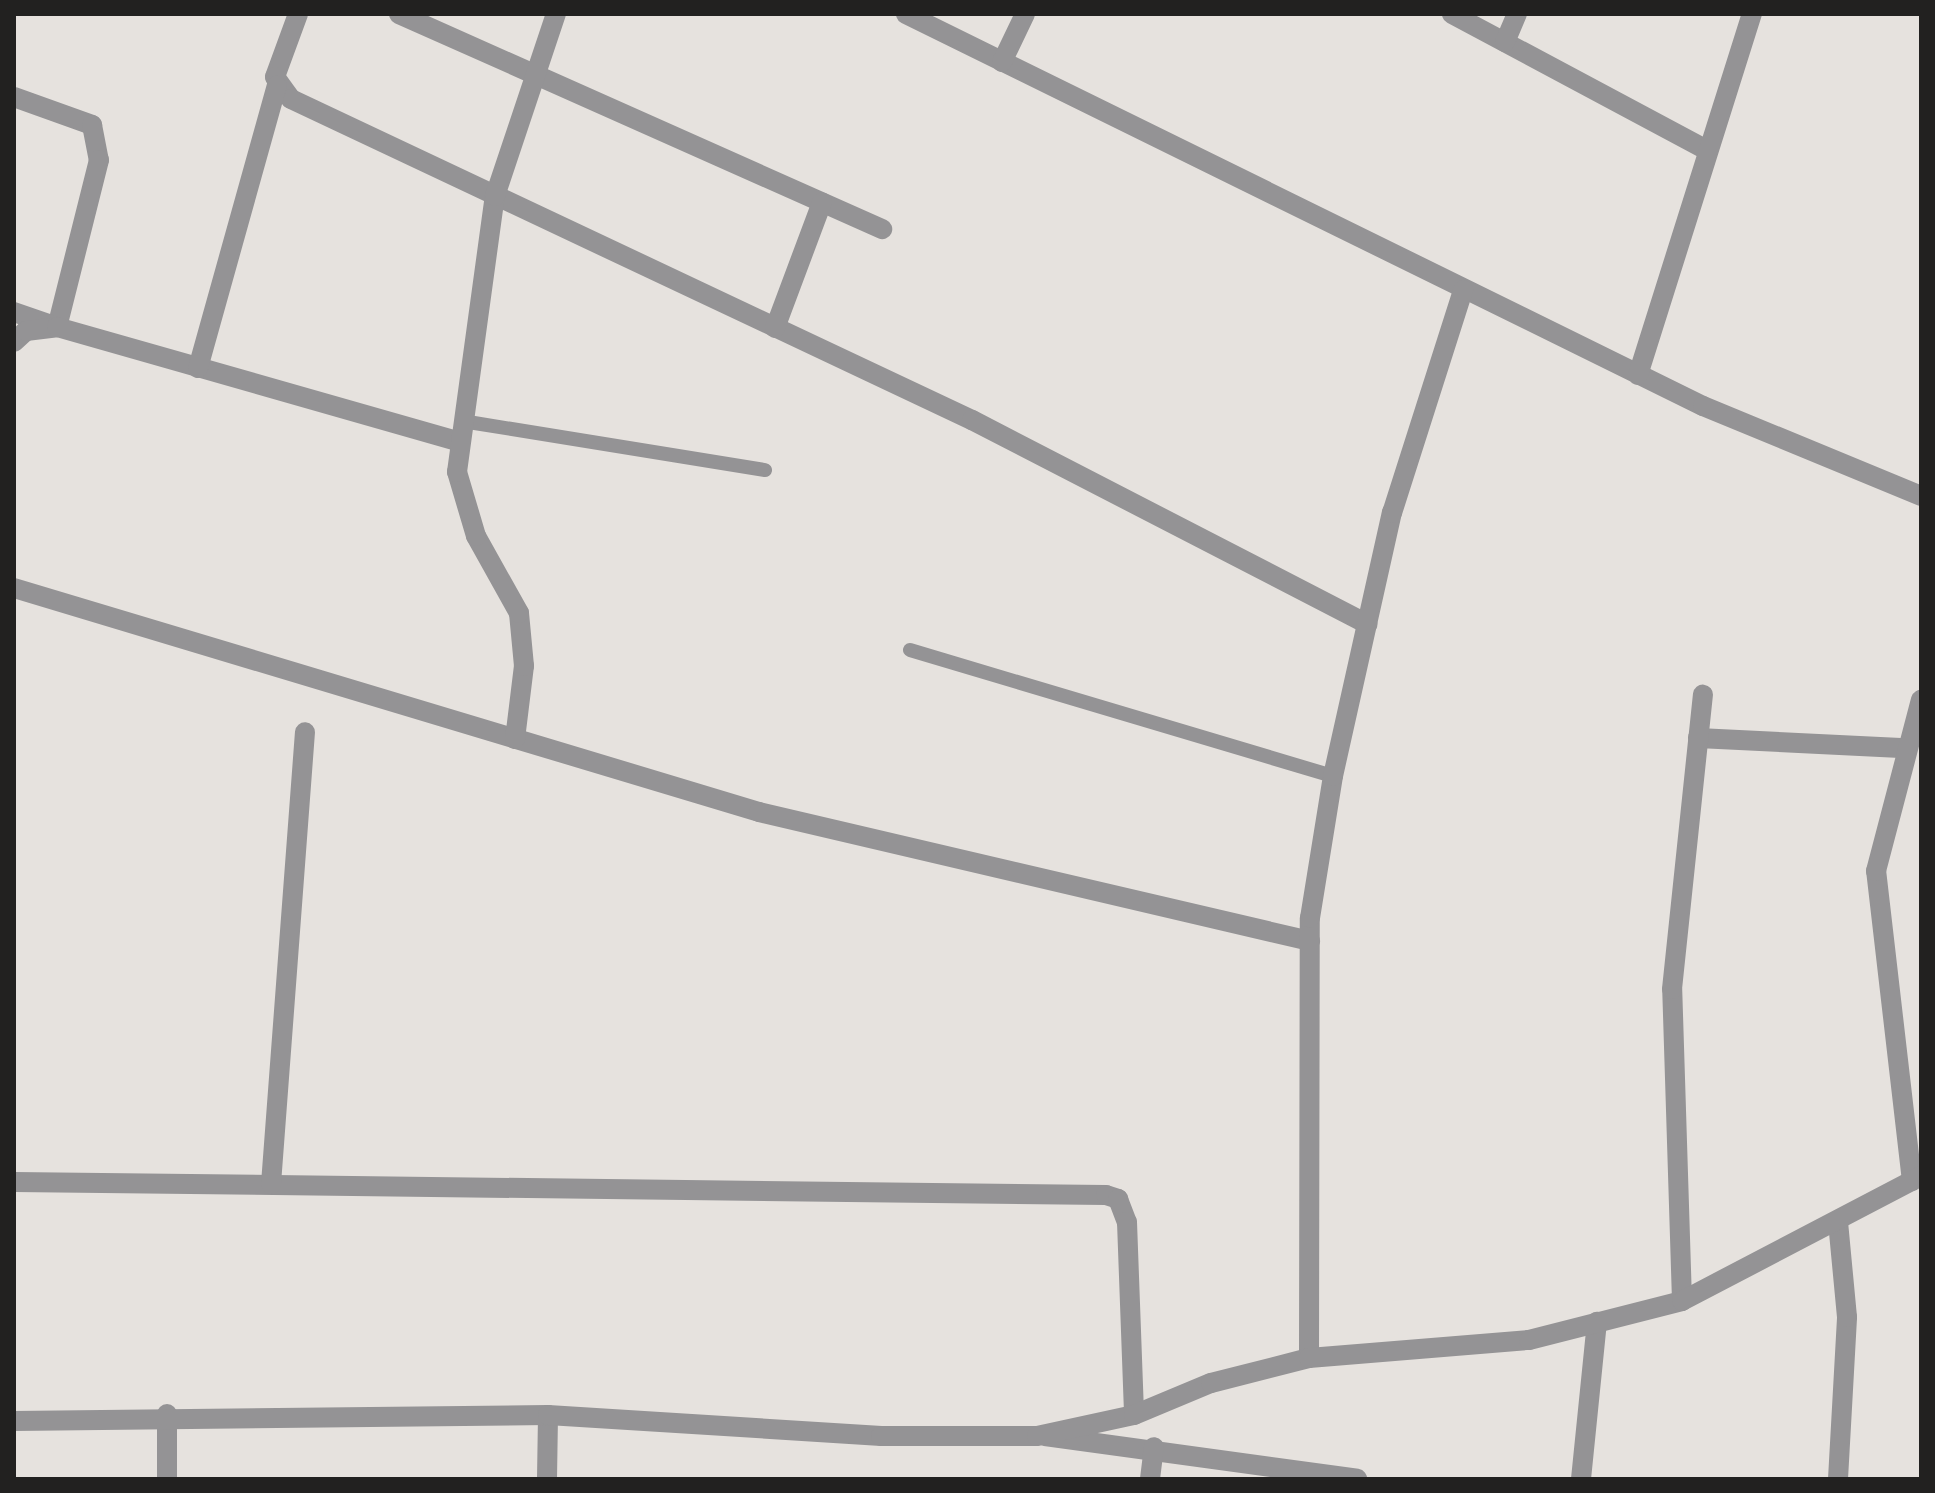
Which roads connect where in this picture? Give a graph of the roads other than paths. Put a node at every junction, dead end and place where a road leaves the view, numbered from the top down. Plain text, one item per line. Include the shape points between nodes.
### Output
1 (298, 14) edge
2 (399, 14) edge
3 (556, 14) edge
4 (906, 14) edge
5 (1025, 14) edge
6 (1452, 14) edge
7 (1517, 14) edge
8 (1752, 14) edge
9 (1505, 42) junction
10 (1002, 62) junction
11 (534, 71) junction
12 (277, 86) junction
13 (14, 97) edge
14 (1707, 150) junction
15 (495, 196) junction
16 (822, 202) junction
17 (882, 229) dead end
18 (1463, 290) junction
19 (14, 312) edge
20 (57, 327) junction
21 (775, 328) junction
22 (14, 342) edge
23 (198, 368) junction
24 (1638, 375) junction
25 (461, 432) junction
26 (765, 470) dead end
27 (1921, 496) edge
28 (14, 588) edge
29 (1367, 624) junction
30 (910, 650) dead end
31 (1703, 695) dead end
32 (1921, 700) edge
33 (305, 732) dead end
34 (1698, 738) junction
35 (515, 739) junction
36 (1906, 748) junction
37 (1333, 776) junction
38 (1310, 941) junction
39 (1917, 1179) edge
40 (14, 1182) edge
41 (271, 1184) junction
42 (1838, 1221) junction
43 (1682, 1301) junction
44 (1597, 1322) junction
45 (1309, 1358) junction
46 (167, 1414) junction
47 (548, 1415) junction
48 (1134, 1415) junction
49 (14, 1421) edge
50 (1037, 1436) junction
51 (1154, 1447) junction
52 (167, 1479) edge
53 (547, 1479) edge
54 (1150, 1479) edge
55 (1357, 1479) edge
56 (1581, 1479) edge
57 (1838, 1479) edge

1 - 12 street via 277,66
2 - 11 street
3 - 11 street
4 - 10 street
5 - 10 street
6 - 9 street
7 - 9 street
8 - 14 street
9 - 14 street
10 - 18 street
11 - 15 street
11 - 16 street
12 - 15 street
12 - 23 street
13 - 20 street via 73,114 99,138 95,184
14 - 24 street
15 - 21 street
15 - 25 street
16 - 17 street
16 - 21 street
18 - 24 street
18 - 29 street via 1392,513
19 - 20 street
20 - 22 street via 26,331
20 - 23 street
21 - 29 street via 1099,483
23 - 25 street
24 - 27 street
25 - 26 lane
25 - 35 street via 462,501 506,584 524,638
28 - 35 street
29 - 37 street
30 - 37 lane
31 - 34 street
32 - 36 street
33 - 41 street
34 - 36 street
34 - 43 street via 1672,989
35 - 38 street via 1011,876
36 - 39 street via 1876,900
37 - 38 street
38 - 45 street
39 - 42 street
40 - 41 street
41 - 48 street via 1106,1195 1118,1199 1127,1222
42 - 43 street
42 - 57 street via 1847,1317
43 - 44 street
44 - 45 street via 1529,1340
44 - 56 street
45 - 48 street via 1211,1383
46 - 47 street
46 - 49 street
46 - 52 street
47 - 50 street via 881,1436
47 - 53 street
48 - 50 street
50 - 51 street
51 - 54 street
51 - 55 street

